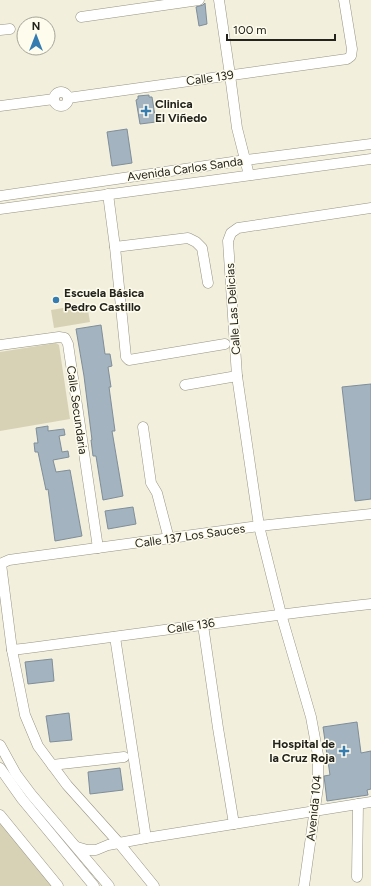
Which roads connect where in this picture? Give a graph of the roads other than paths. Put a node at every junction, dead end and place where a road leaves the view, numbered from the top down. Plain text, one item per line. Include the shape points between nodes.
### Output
1 (199, 0) edge
2 (219, 0) edge
3 (344, 0) edge
4 (81, 18) dead end
5 (230, 75) junction
6 (0, 106) edge
7 (371, 144) edge
8 (371, 159) edge
9 (246, 160) junction
10 (249, 175) junction
11 (108, 194) junction
12 (0, 196) edge
13 (371, 208) edge
14 (0, 209) edge
15 (115, 246) junction
16 (208, 283) dead end
17 (225, 344) dead end
18 (0, 345) edge
19 (237, 376) junction
20 (185, 385) dead end
21 (143, 427) dead end
22 (371, 514) edge
23 (259, 526) junction
24 (169, 539) junction
25 (98, 548) junction
26 (2, 561) edge
27 (371, 604) edge
28 (281, 614) junction
29 (203, 624) junction
30 (115, 637) junction
31 (12, 650) junction
32 (0, 745) edge
33 (124, 756) dead end
34 (52, 765) junction
35 (0, 768) edge
36 (371, 802) edge
37 (358, 804) junction
38 (315, 811) junction
39 (0, 815) edge
40 (234, 824) junction
41 (146, 838) junction
42 (119, 843) junction
43 (77, 847) junction
44 (96, 850) junction
45 (89, 862) junction
46 (357, 877) dead end
47 (58, 886) edge
48 (94, 886) edge
49 (109, 886) edge
50 (154, 886) edge
51 (304, 886) edge

1 - 4 street
2 - 5 street
3 - 5 street, Calle 139 via 352,49 347,59
5 - 6 street, Calle 139 via 68,98 67,103 62,106 55,103 54,99
5 - 9 street via 237,128
7 - 9 street, Avenida Carlos Sanda
8 - 10 street, Avenida Carlos Sanda
9 - 10 street
9 - 12 street, Avenida Carlos Sanda
10 - 11 street, Avenida Carlos Sanda
11 - 14 street, Avenida Carlos Sanda
11 - 15 street
13 - 19 street, Calle Las Delicias via 238,228 231,233 228,240
15 - 16 street via 188,238 202,248
15 - 17 street via 126,357 129,360
18 - 25 street, Calle Secundaria via 59,337 65,338 68,344
19 - 20 street
19 - 23 street, Calle Las Delicias
21 - 24 street via 151,484 157,493
22 - 23 street, Calle 137 Los Sauces
23 - 24 street, Calle 137 Los Sauces
23 - 28 street, Avenida 104
24 - 25 street, Calle 137 Los Sauces
25 - 26 street, Calle 137 Los Sauces
26 - 31 street
27 - 28 street, Calle 136
28 - 29 street, Calle 136
28 - 38 street, Avenida 104 via 311,717 317,749 318,788
29 - 30 street, Calle 136
29 - 40 street
30 - 31 street, Calle 136
30 - 41 street
31 - 34 street via 25,715 38,746
32 - 43 street via 31,794
33 - 34 street
34 - 42 street
35 - 48 street via 22,799
36 - 37 street
37 - 38 street
37 - 46 street
38 - 40 street
38 - 51 street, Avenida 104
39 - 47 street
40 - 41 street
41 - 42 street
42 - 44 street
42 - 50 street
43 - 44 street
43 - 45 street
44 - 45 street
45 - 48 street via 89,874
45 - 49 street

